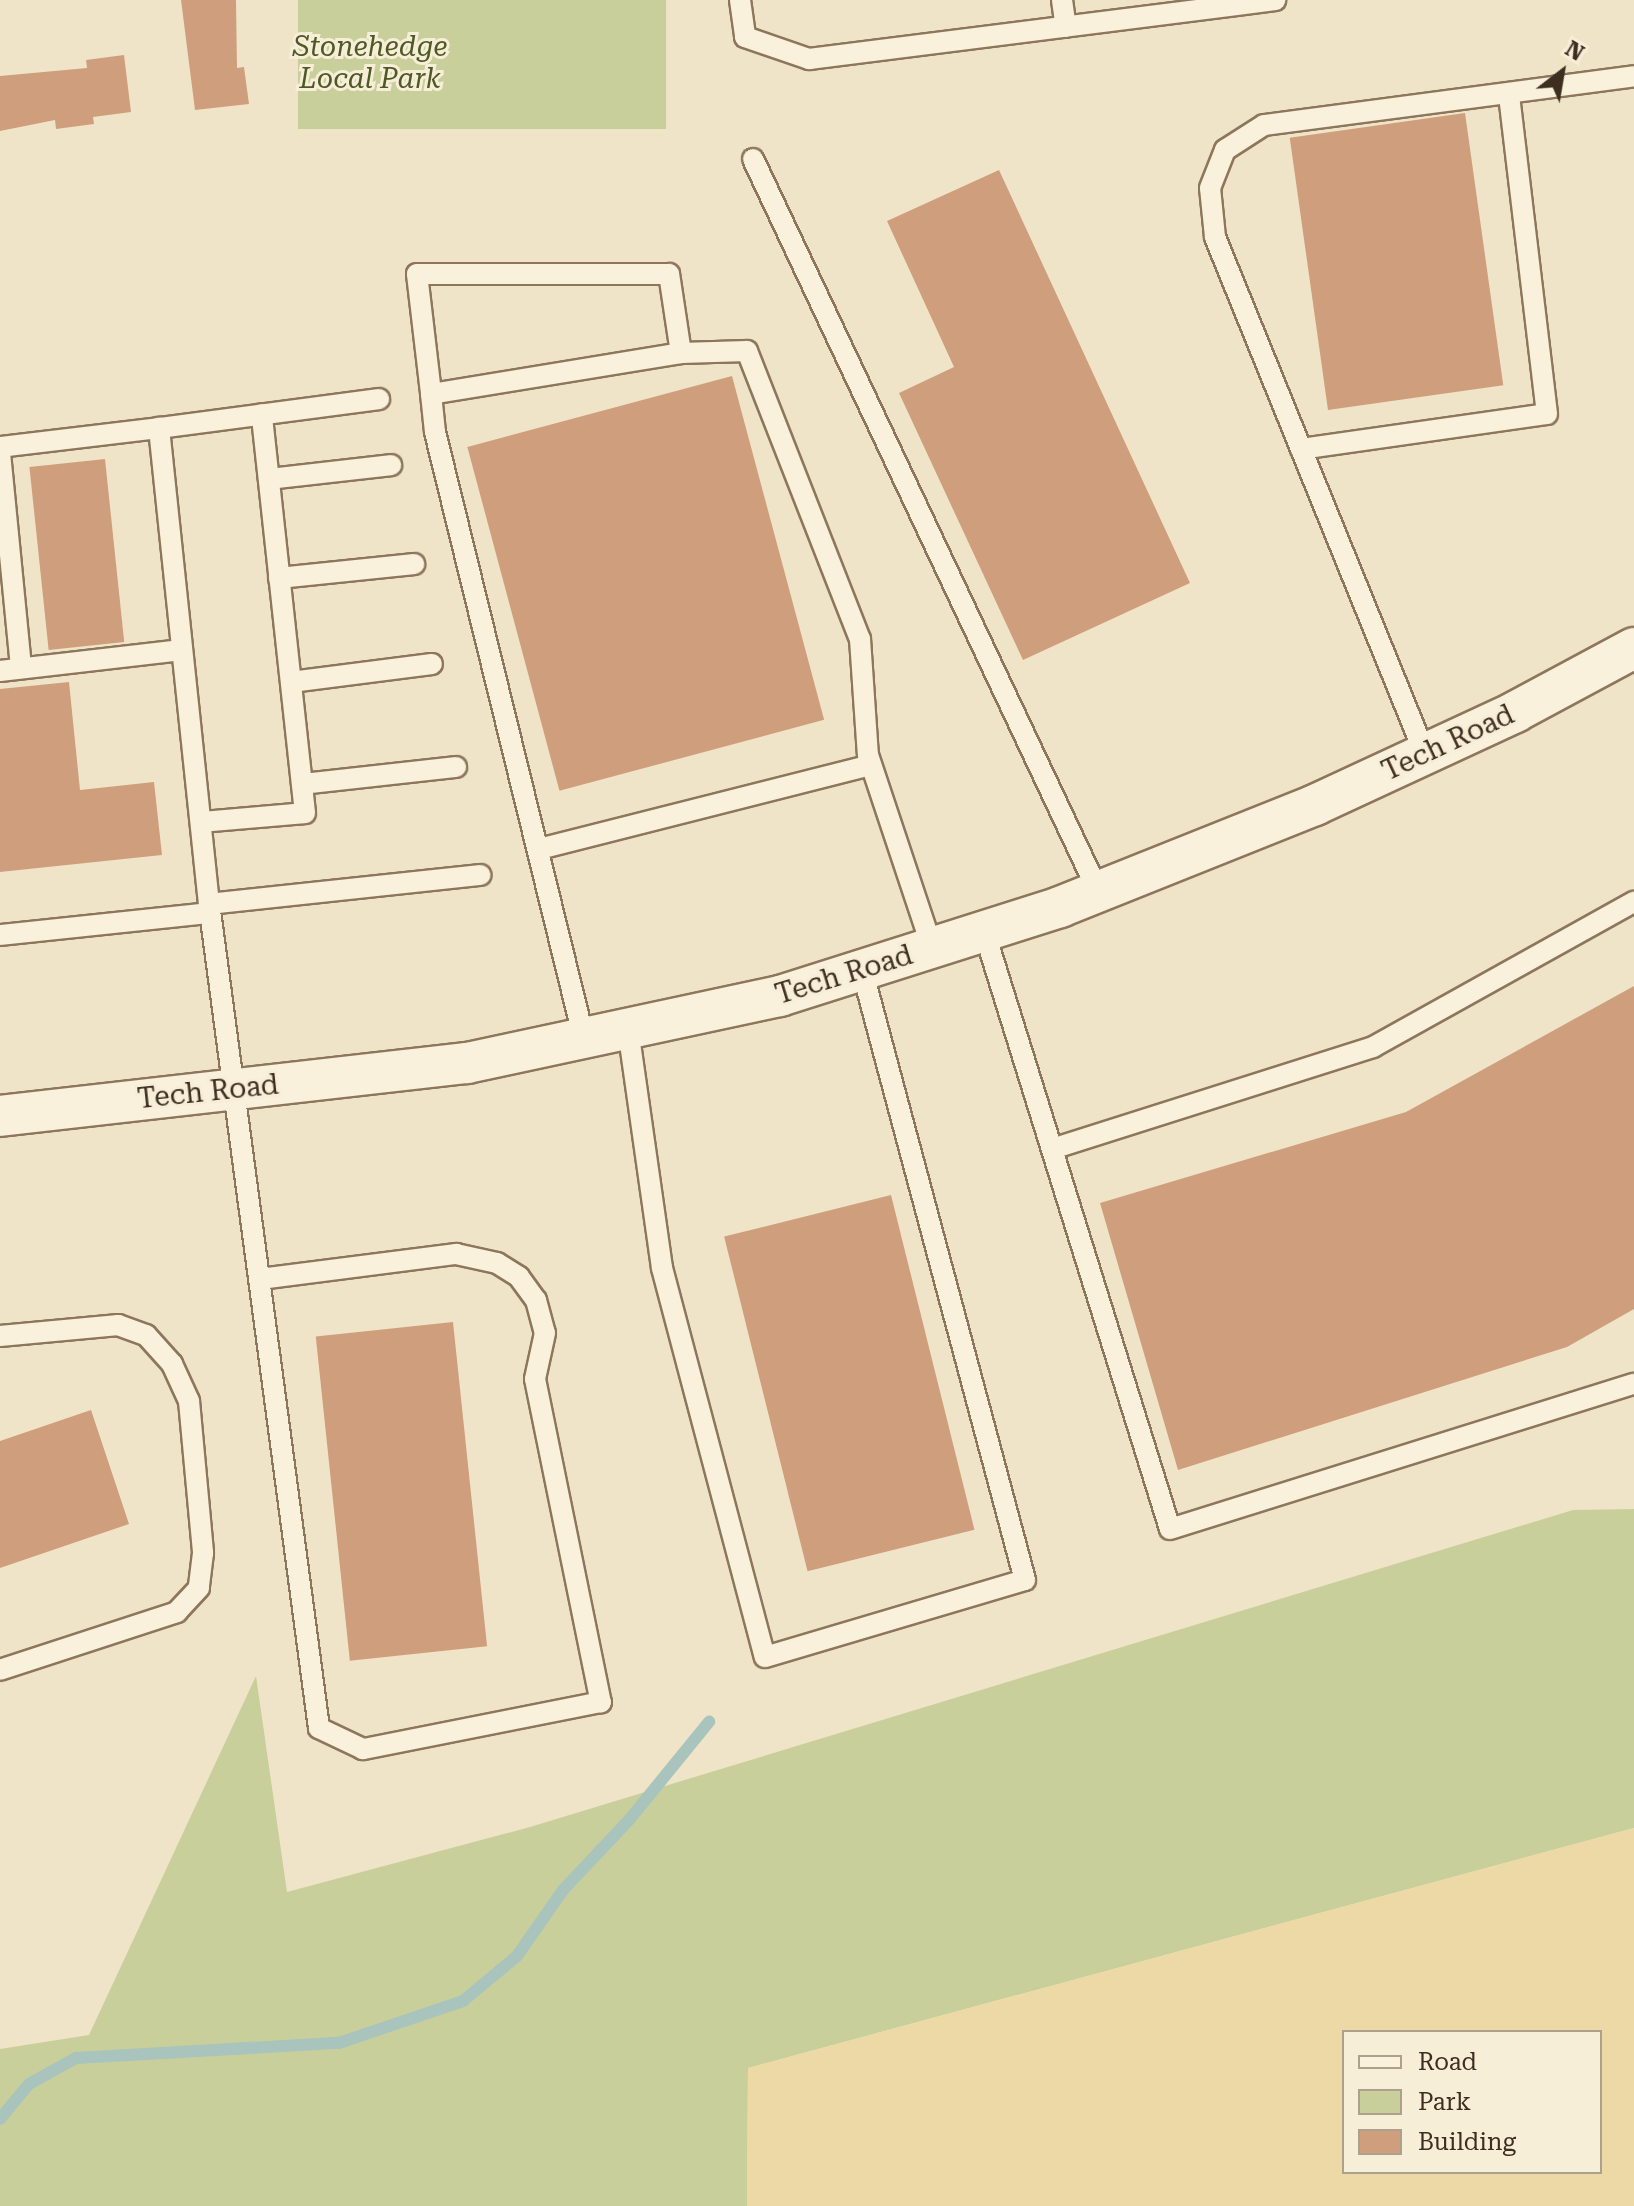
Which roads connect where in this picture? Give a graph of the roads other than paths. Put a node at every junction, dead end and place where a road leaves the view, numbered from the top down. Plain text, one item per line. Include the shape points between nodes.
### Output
1 (740, 0) edge
2 (1062, 0) edge
3 (1275, 0) edge
4 (1066, 27) junction
5 (1634, 76) edge
6 (1509, 93) junction
7 (753, 159) dead end
8 (681, 353) junction
9 (431, 394) junction
10 (379, 399) dead end
11 (262, 414) junction
12 (159, 428) junction
13 (0, 447) edge
14 (1301, 449) junction
15 (0, 453) edge
16 (391, 465) dead end
17 (269, 479) junction
18 (414, 564) dead end
19 (279, 578) junction
20 (1634, 648) edge
21 (182, 650) junction
22 (432, 664) dead end
23 (10, 670) edge
24 (291, 682) junction
25 (1425, 754) junction
26 (870, 765) junction
27 (456, 767) dead end
28 (302, 784) junction
29 (201, 822) junction
30 (539, 849) junction
31 (480, 875) dead end
32 (1098, 891) junction
33 (1634, 902) edge
34 (210, 909) junction
35 (984, 931) junction
36 (0, 935) edge
37 (932, 947) junction
38 (862, 970) junction
39 (628, 1029) junction
40 (584, 1039) junction
41 (235, 1089) junction
42 (0, 1116) edge
43 (1052, 1149) junction
44 (260, 1279) junction
45 (0, 1336) edge
46 (1634, 1384) edge
47 (0, 1670) edge

1 - 4 lane via 745,37 809,59
2 - 4 lane
3 - 4 lane
5 - 6 lane
6 - 14 lane via 1547,414
6 - 14 lane via 1264,125 1225,150 1210,188 1215,237
7 - 32 lane
8 - 9 lane
8 - 9 lane via 669,274 417,274
8 - 26 lane via 747,351 860,639
9 - 30 lane via 435,432
10 - 11 lane
11 - 12 lane
11 - 17 lane
12 - 13 lane
12 - 21 lane
14 - 25 lane
15 - 23 lane
16 - 17 lane
17 - 19 lane
18 - 19 lane
19 - 24 lane
20 - 25 street, Tech Road
21 - 23 lane
21 - 29 lane
22 - 24 lane
24 - 28 lane
25 - 32 street, Tech Road via 1315,805
26 - 30 lane
26 - 37 lane
27 - 28 lane
28 - 29 lane via 305,813
29 - 34 lane
30 - 40 lane
31 - 34 lane
32 - 35 street, Tech Road
33 - 43 lane via 1373,1047
34 - 36 lane
34 - 41 lane
35 - 37 street, Tech Road
35 - 43 lane
37 - 38 street, Tech Road
38 - 39 street, Tech Road via 780,996
38 - 39 lane via 1025,1580 765,1657 662,1268
39 - 40 street, Tech Road
40 - 41 street, Tech Road via 467,1063
41 - 42 street, Tech Road
41 - 44 lane
43 - 46 lane via 1170,1529
44 - 44 lane via 319,1728 363,1749 601,1702 535,1379 545,1333 536,1300 519,1277 497,1263 456,1254
45 - 47 lane via 118,1325 146,1335 172,1364 189,1401 203,1553 199,1588 177,1612

